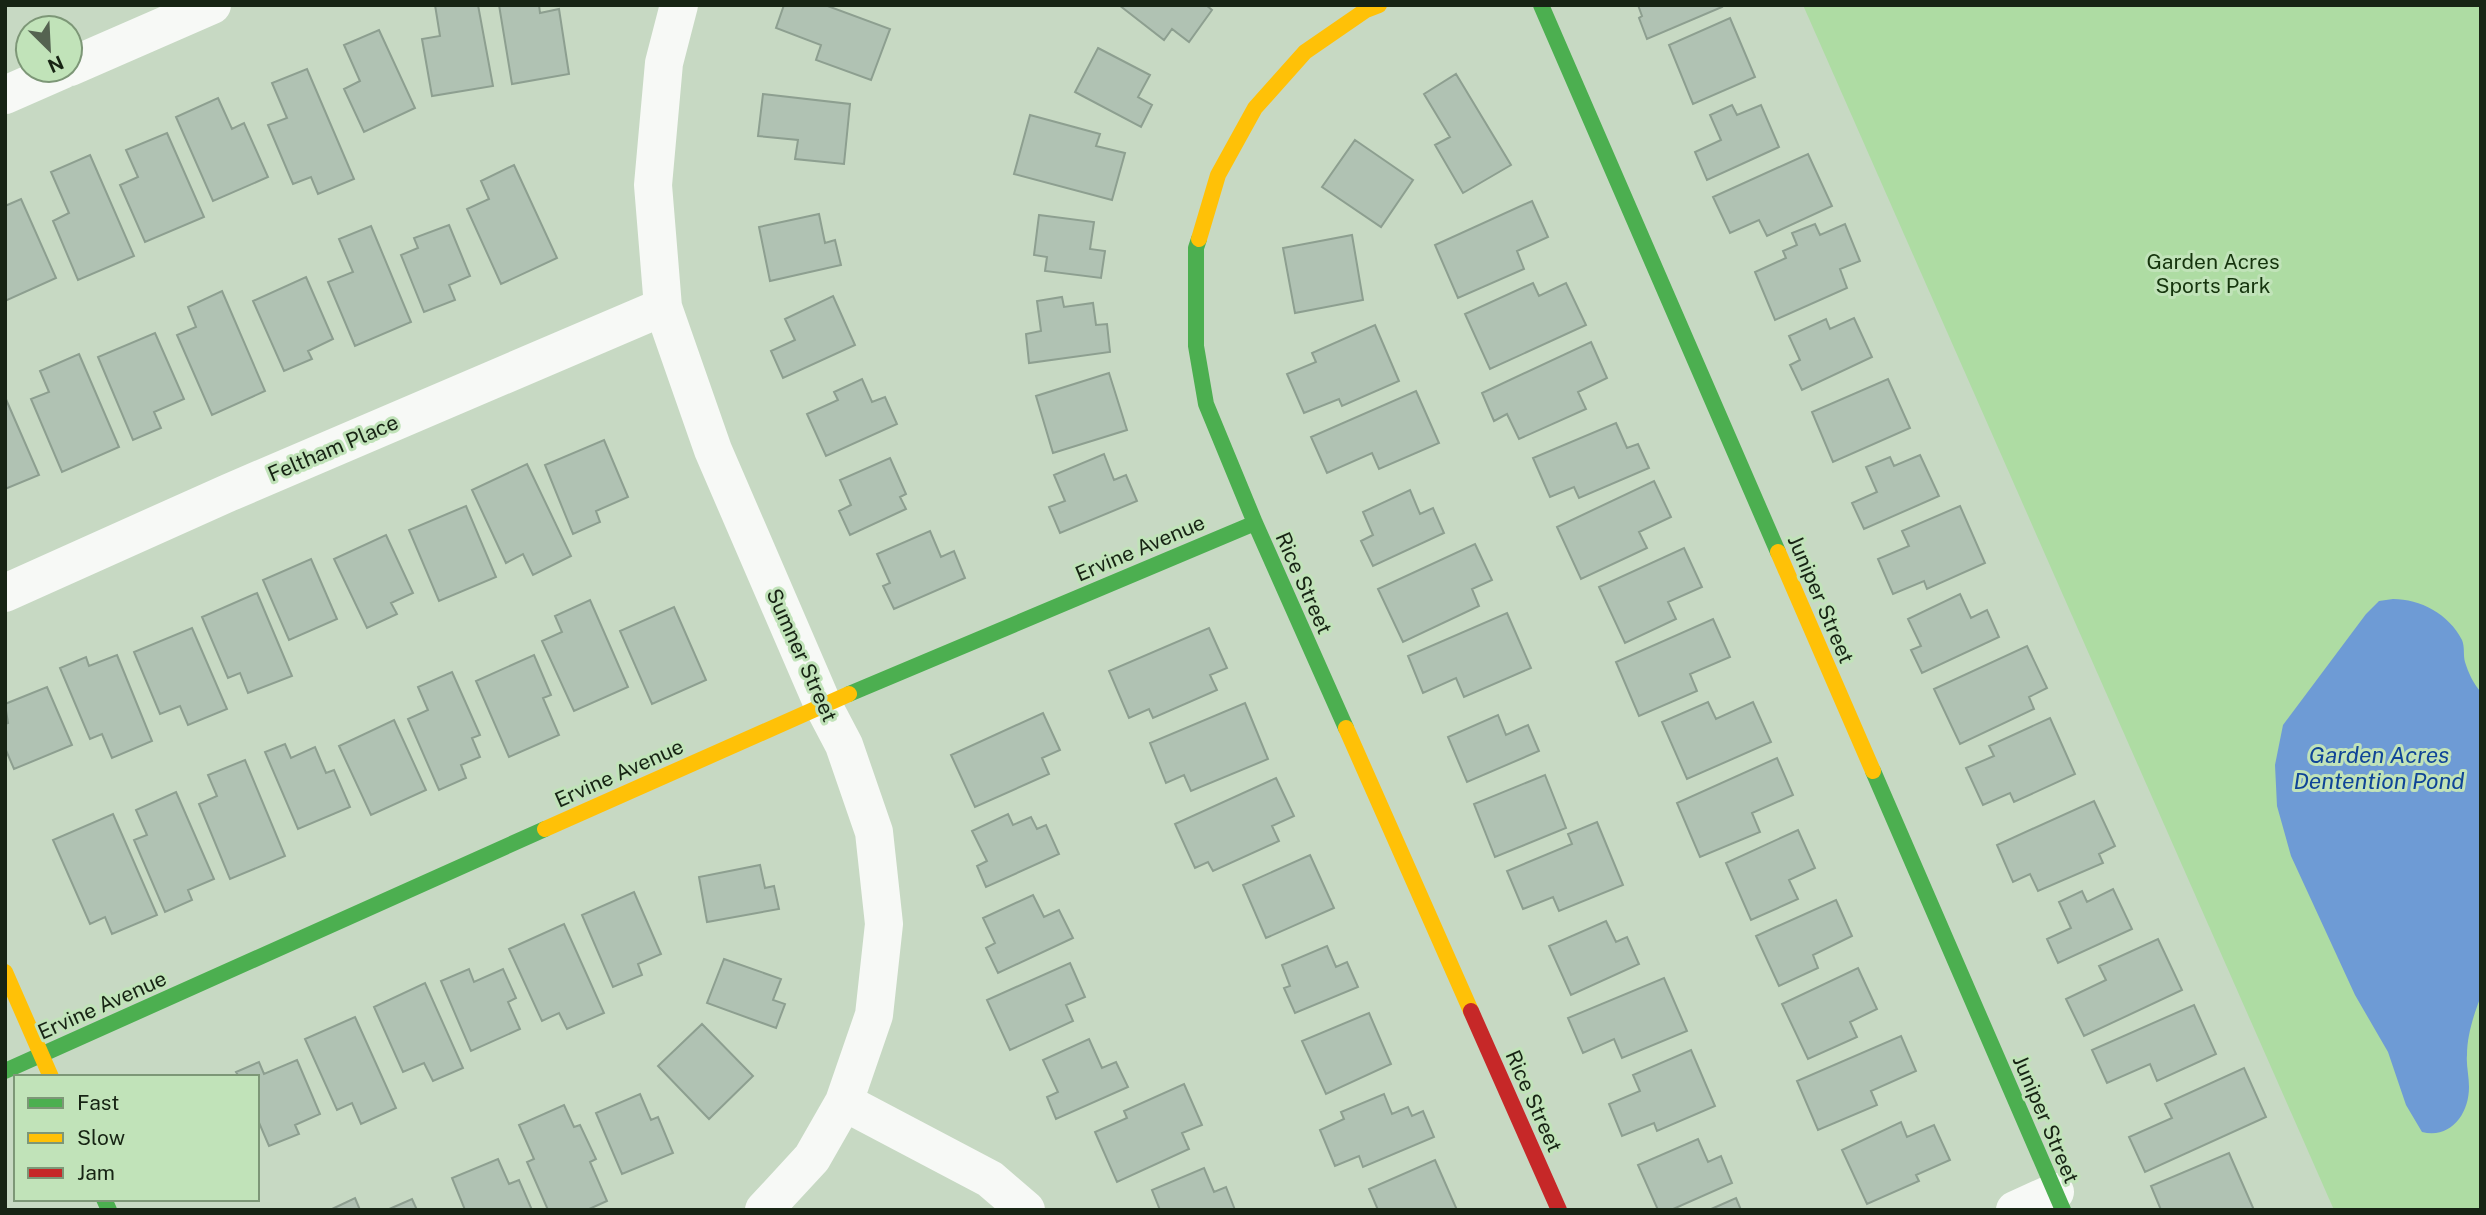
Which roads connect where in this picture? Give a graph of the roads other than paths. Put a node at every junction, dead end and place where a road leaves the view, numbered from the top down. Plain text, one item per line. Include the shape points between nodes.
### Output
1 (212, 5) edge
2 (679, 5) edge
3 (1379, 5) edge
4 (1541, 5) edge
5 (84, 60) edge
6 (30, 84) edge
7 (5, 95) edge
8 (663, 307) junction
9 (1255, 523) junction
10 (5, 593) edge
11 (823, 705) junction
12 (5, 972) edge
13 (41, 1055) junction
14 (5, 1071) edge
15 (50, 1075) edge
16 (844, 1102) junction
17 (2059, 1201) edge
18 (764, 1210) edge
19 (1026, 1210) edge
20 (1559, 1210) edge
21 (2015, 1210) edge

1 - 5 street
2 - 8 street, Sumner Street via 664,63 653,185
3 - 9 street, Rice Street via 1305,52 1255,108 1218,175 1196,248 1196,346 1206,404
4 - 17 street, Juniper Street
6 - 7 street
8 - 10 street, Feltham Place
8 - 11 street, Sumner Street via 713,450
9 - 11 street, Ervine Avenue
9 - 20 street, Rice Street
11 - 13 street, Ervine Avenue
11 - 16 street, Sumner Street via 844,745 874,832 884,924 874,1015
12 - 13 street
13 - 14 street, Ervine Avenue
13 - 15 street
16 - 18 street, Sumner Street via 811,1158
16 - 19 street via 990,1179
17 - 21 street

